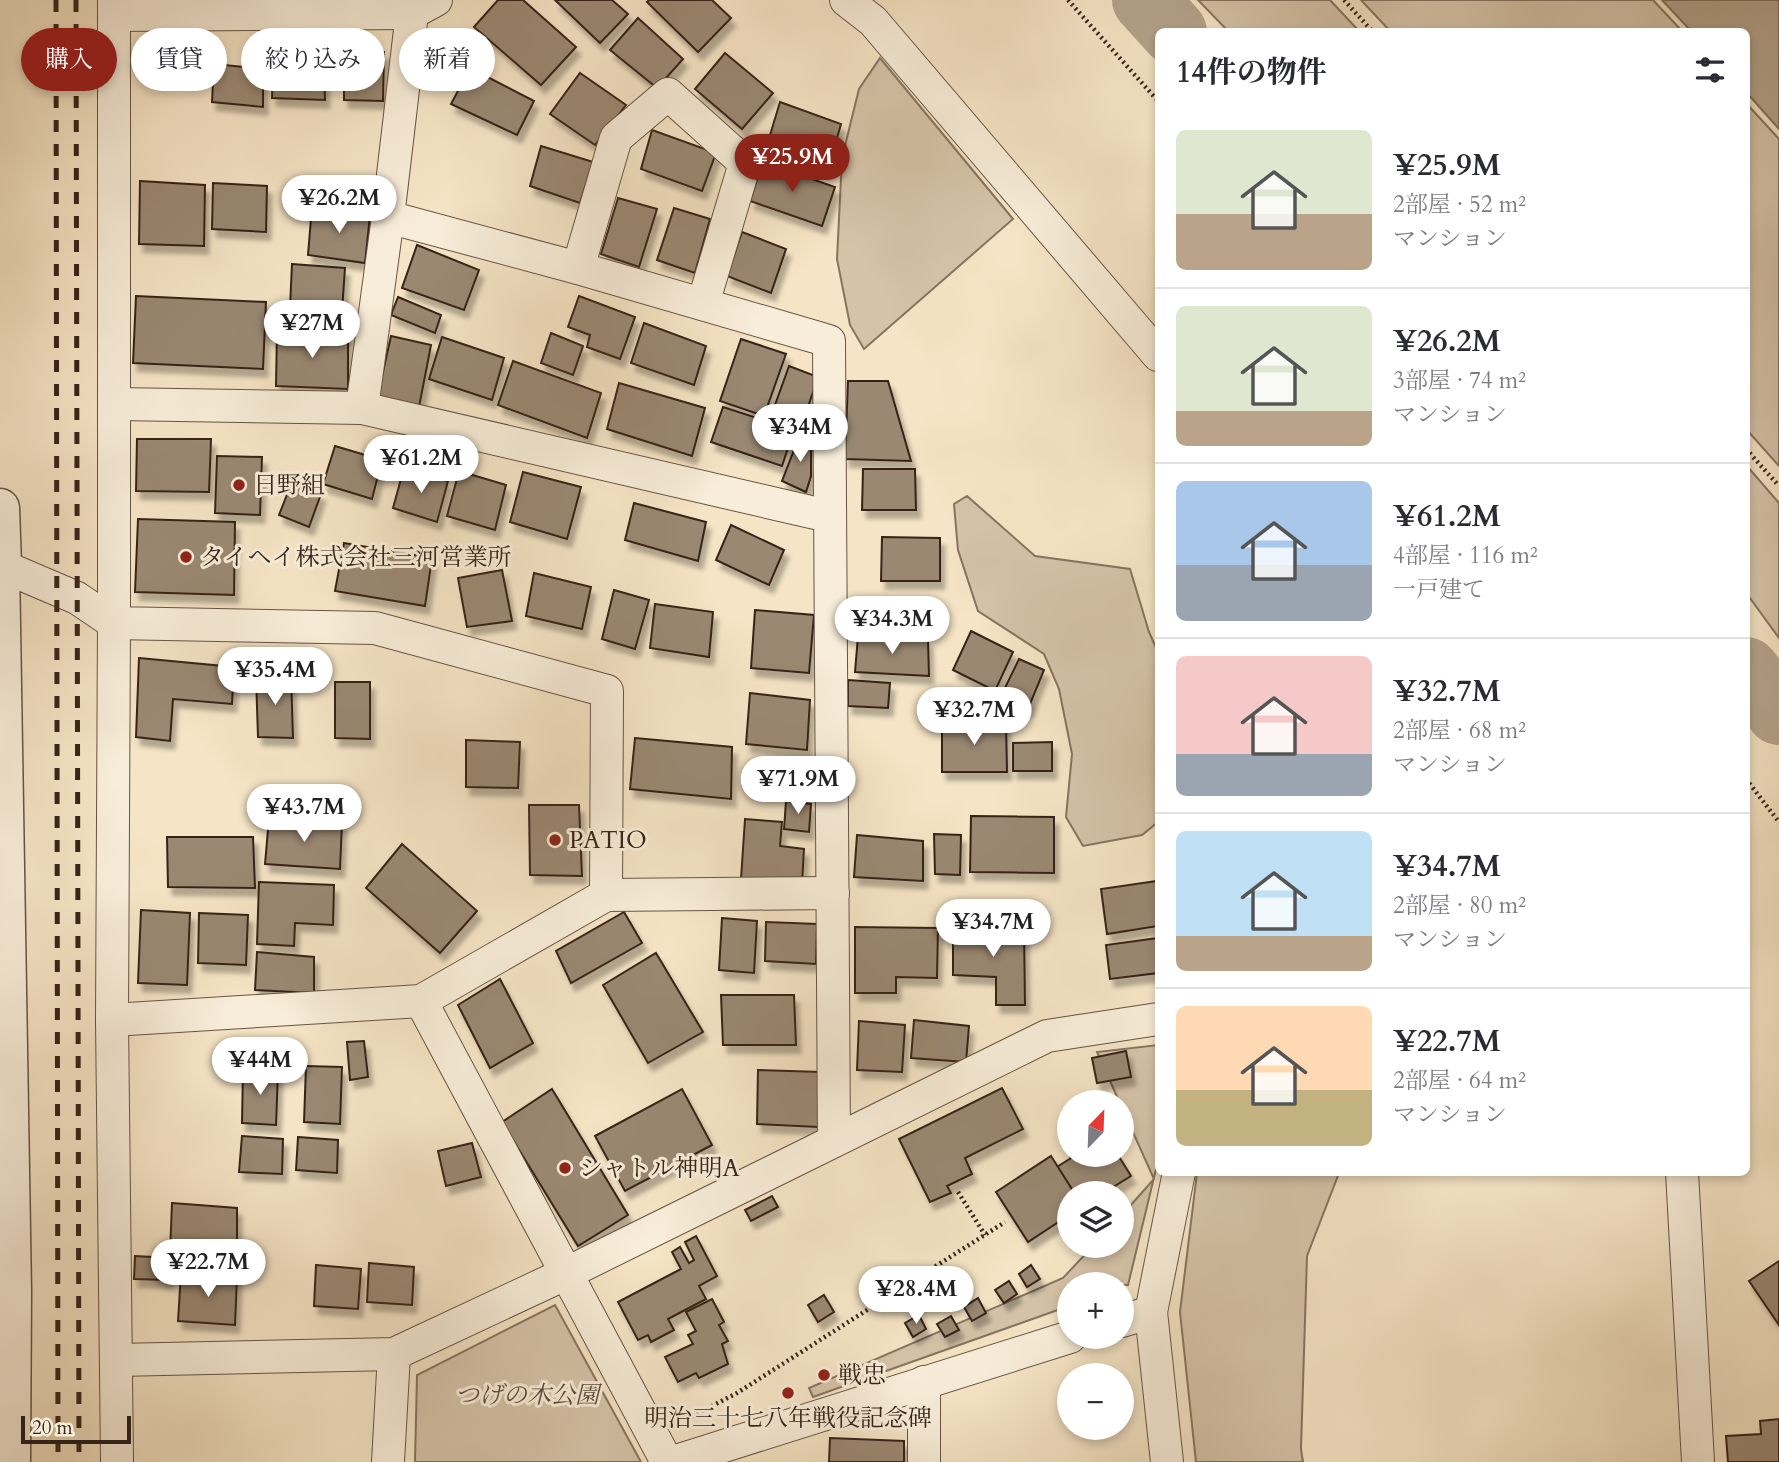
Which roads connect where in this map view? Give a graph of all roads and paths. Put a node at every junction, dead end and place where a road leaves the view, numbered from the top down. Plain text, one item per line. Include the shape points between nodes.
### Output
1 (846, 0) edge
2 (1068, 0) edge
3 (1344, 0) edge
4 (424, 6) edge
5 (114, 7) edge
6 (1369, 28) edge
7 (1155, 98) edge
8 (388, 217) junction
9 (578, 268) junction
10 (703, 304) junction
11 (1155, 351) edge
12 (117, 404) junction
13 (362, 408) junction
14 (1750, 453) edge
15 (1779, 486) edge
16 (0, 508) edge
17 (828, 516) junction
18 (1, 565) edge
19 (114, 624) junction
20 (1750, 784) edge
21 (1779, 822) edge
22 (833, 893) junction
23 (606, 894) junction
24 (421, 1002) junction
25 (1155, 1019) edge
26 (112, 1020) junction
27 (834, 1140) junction
28 (1178, 1176) edge
29 (1682, 1176) edge
30 (958, 1192) dead end
31 (1006, 1222) dead end
32 (985, 1235) junction
33 (565, 1274) junction
34 (6, 1292) edge
35 (1136, 1316) edge
36 (1057, 1341) edge
37 (394, 1354) junction
38 (117, 1360) junction
39 (924, 1382) junction
40 (659, 1449) edge
41 (11, 1462) edge
42 (117, 1462) edge
43 (388, 1462) edge
44 (673, 1462) edge
45 (924, 1462) edge
46 (1167, 1462) edge
47 (1698, 1462) edge

1 - 11 street via 873,21
2 - 7 path
3 - 6 path
4 - 5 street
4 - 8 street
5 - 12 street
8 - 9 street
8 - 13 street
9 - 10 street
9 - 10 street via 616,138 668,94 746,163
10 - 17 street via 829,341
12 - 13 street
12 - 19 street
13 - 17 street
14 - 15 path
16 - 18 street
17 - 22 street
18 - 19 street via 77,598
18 - 34 street
19 - 23 street via 375,628 607,691
19 - 26 street
20 - 21 path
22 - 23 street
22 - 27 street
23 - 24 street
24 - 26 street
24 - 33 street
25 - 27 street via 1046,1036
26 - 38 street
27 - 33 street
28 - 35 street
29 - 47 street
30 - 32 path
31 - 32 path
32 - 40 path via 737,1393
33 - 37 street
33 - 40 street
34 - 41 street
35 - 46 street
36 - 39 street
37 - 38 street
37 - 43 street
38 - 42 street
39 - 44 street
39 - 45 street

